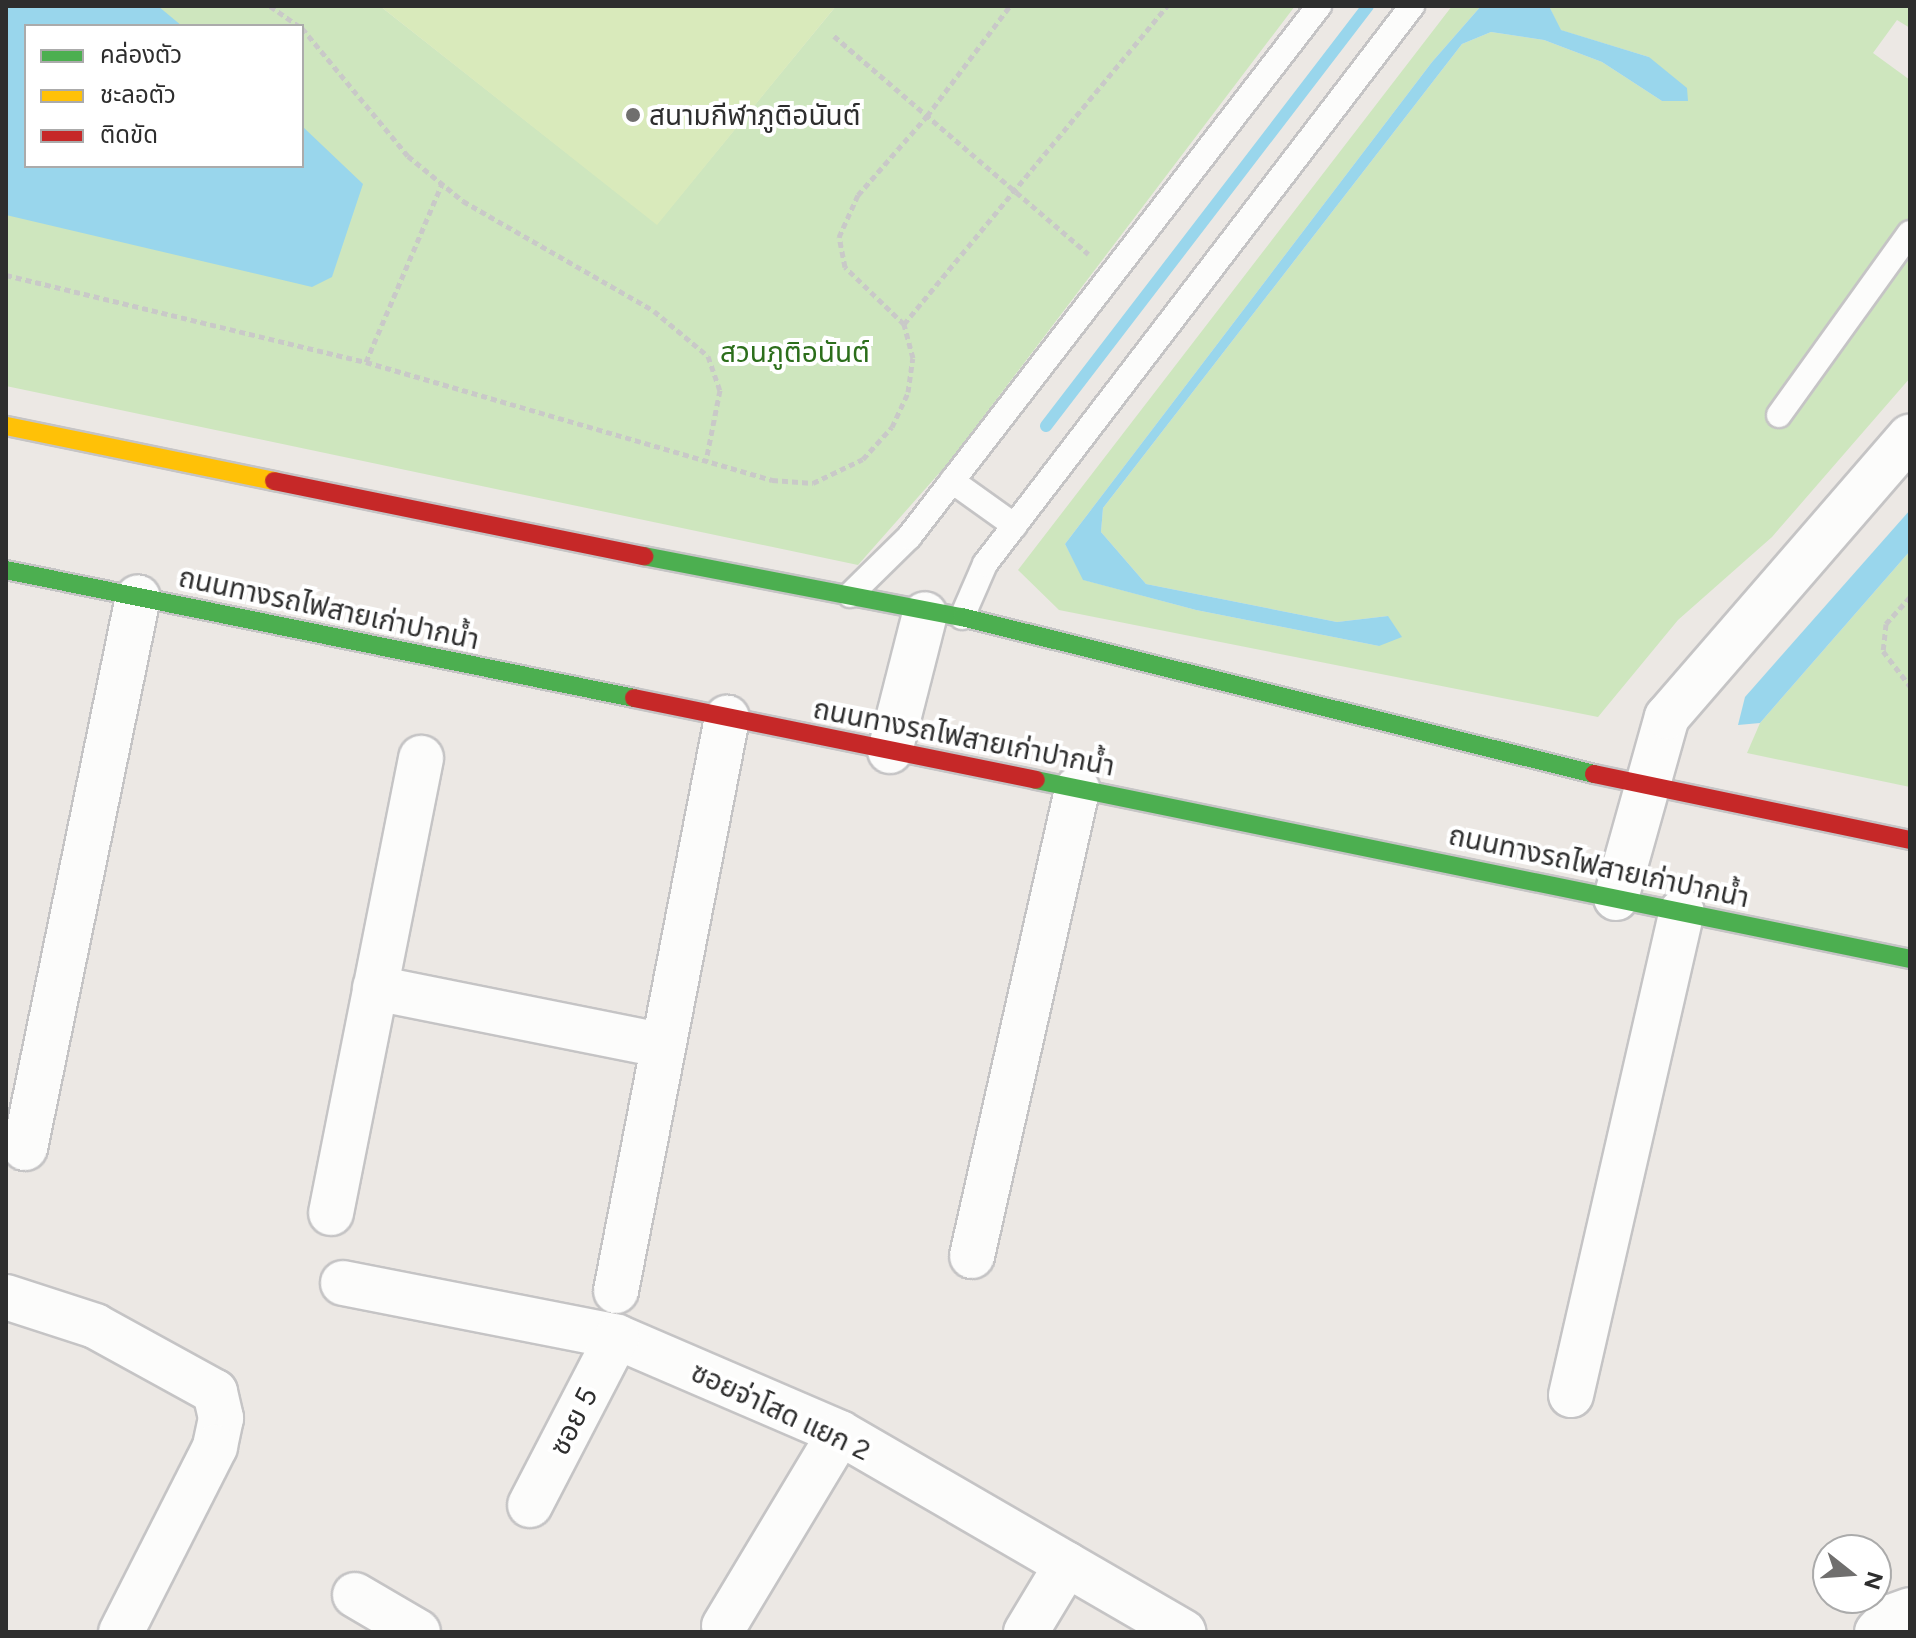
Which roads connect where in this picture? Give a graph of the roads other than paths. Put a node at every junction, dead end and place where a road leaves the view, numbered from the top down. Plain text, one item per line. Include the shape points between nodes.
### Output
1 (1319, 6) edge
2 (1412, 6) edge
3 (1910, 233) edge
4 (1779, 415) dead end
5 (6, 426) edge
6 (1910, 436) edge
7 (952, 481) junction
8 (1015, 526) junction
9 (6, 570) edge
10 (850, 595) junction
11 (138, 597) junction
12 (944, 615) junction
13 (727, 718) junction
14 (890, 751) junction
15 (421, 758) dead end
16 (1644, 785) junction
17 (1077, 789) junction
18 (1910, 840) edge
19 (1616, 898) junction
20 (1682, 912) junction
21 (1910, 959) edge
22 (375, 988) junction
23 (661, 1045) junction
24 (25, 1148) dead end
25 (331, 1213) dead end
26 (972, 1256) dead end
27 (343, 1283) dead end
28 (616, 1291) dead end
29 (6, 1297) edge
30 (617, 1337) junction
31 (1571, 1395) dead end
32 (840, 1433) junction
33 (530, 1505) dead end
34 (1067, 1564) junction
35 (355, 1595) dead end
36 (1910, 1610) edge
37 (724, 1626) dead end
38 (121, 1632) edge
39 (418, 1632) edge
40 (1026, 1632) edge
41 (1183, 1632) edge
42 (1877, 1632) edge

1 - 7 lane
2 - 8 lane
3 - 4 lane
5 - 10 main road
6 - 16 street via 1667,717
7 - 8 lane
7 - 10 lane via 909,537
8 - 12 lane
9 - 11 main road, ถนนทางรถไฟสายเก่าปากน้ำ
10 - 12 main road
11 - 13 main road, ถนนทางรถไฟสายเก่าปากน้ำ
11 - 24 street
12 - 14 street
12 - 16 main road
13 - 14 main road, ถนนทางรถไฟสายเก่าปากน้ำ
13 - 23 street
14 - 17 main road, ถนนทางรถไฟสายเก่าปากน้ำ
15 - 22 street
16 - 18 main road
16 - 19 street
17 - 19 main road, ถนนทางรถไฟสายเก่าปากน้ำ
17 - 26 street
19 - 20 main road, ถนนทางรถไฟสายเก่าปากน้ำ
20 - 21 main road, ถนนทางรถไฟสายเก่าปากน้ำ
20 - 31 street
22 - 23 street
22 - 25 street
23 - 28 street
27 - 30 street, ซอยจ่าโสด แยก 2
29 - 38 street via 95,1326 215,1392 221,1418 215,1447
30 - 32 street, ซอยจ่าโสด แยก 2
30 - 33 street, ซอย 5
32 - 34 street, ซอยจ่าโสด แยก 2
32 - 37 street
34 - 40 street
34 - 41 street, ซอยจ่าโสด แยก 2
35 - 39 street
36 - 42 street via 1891,1617

